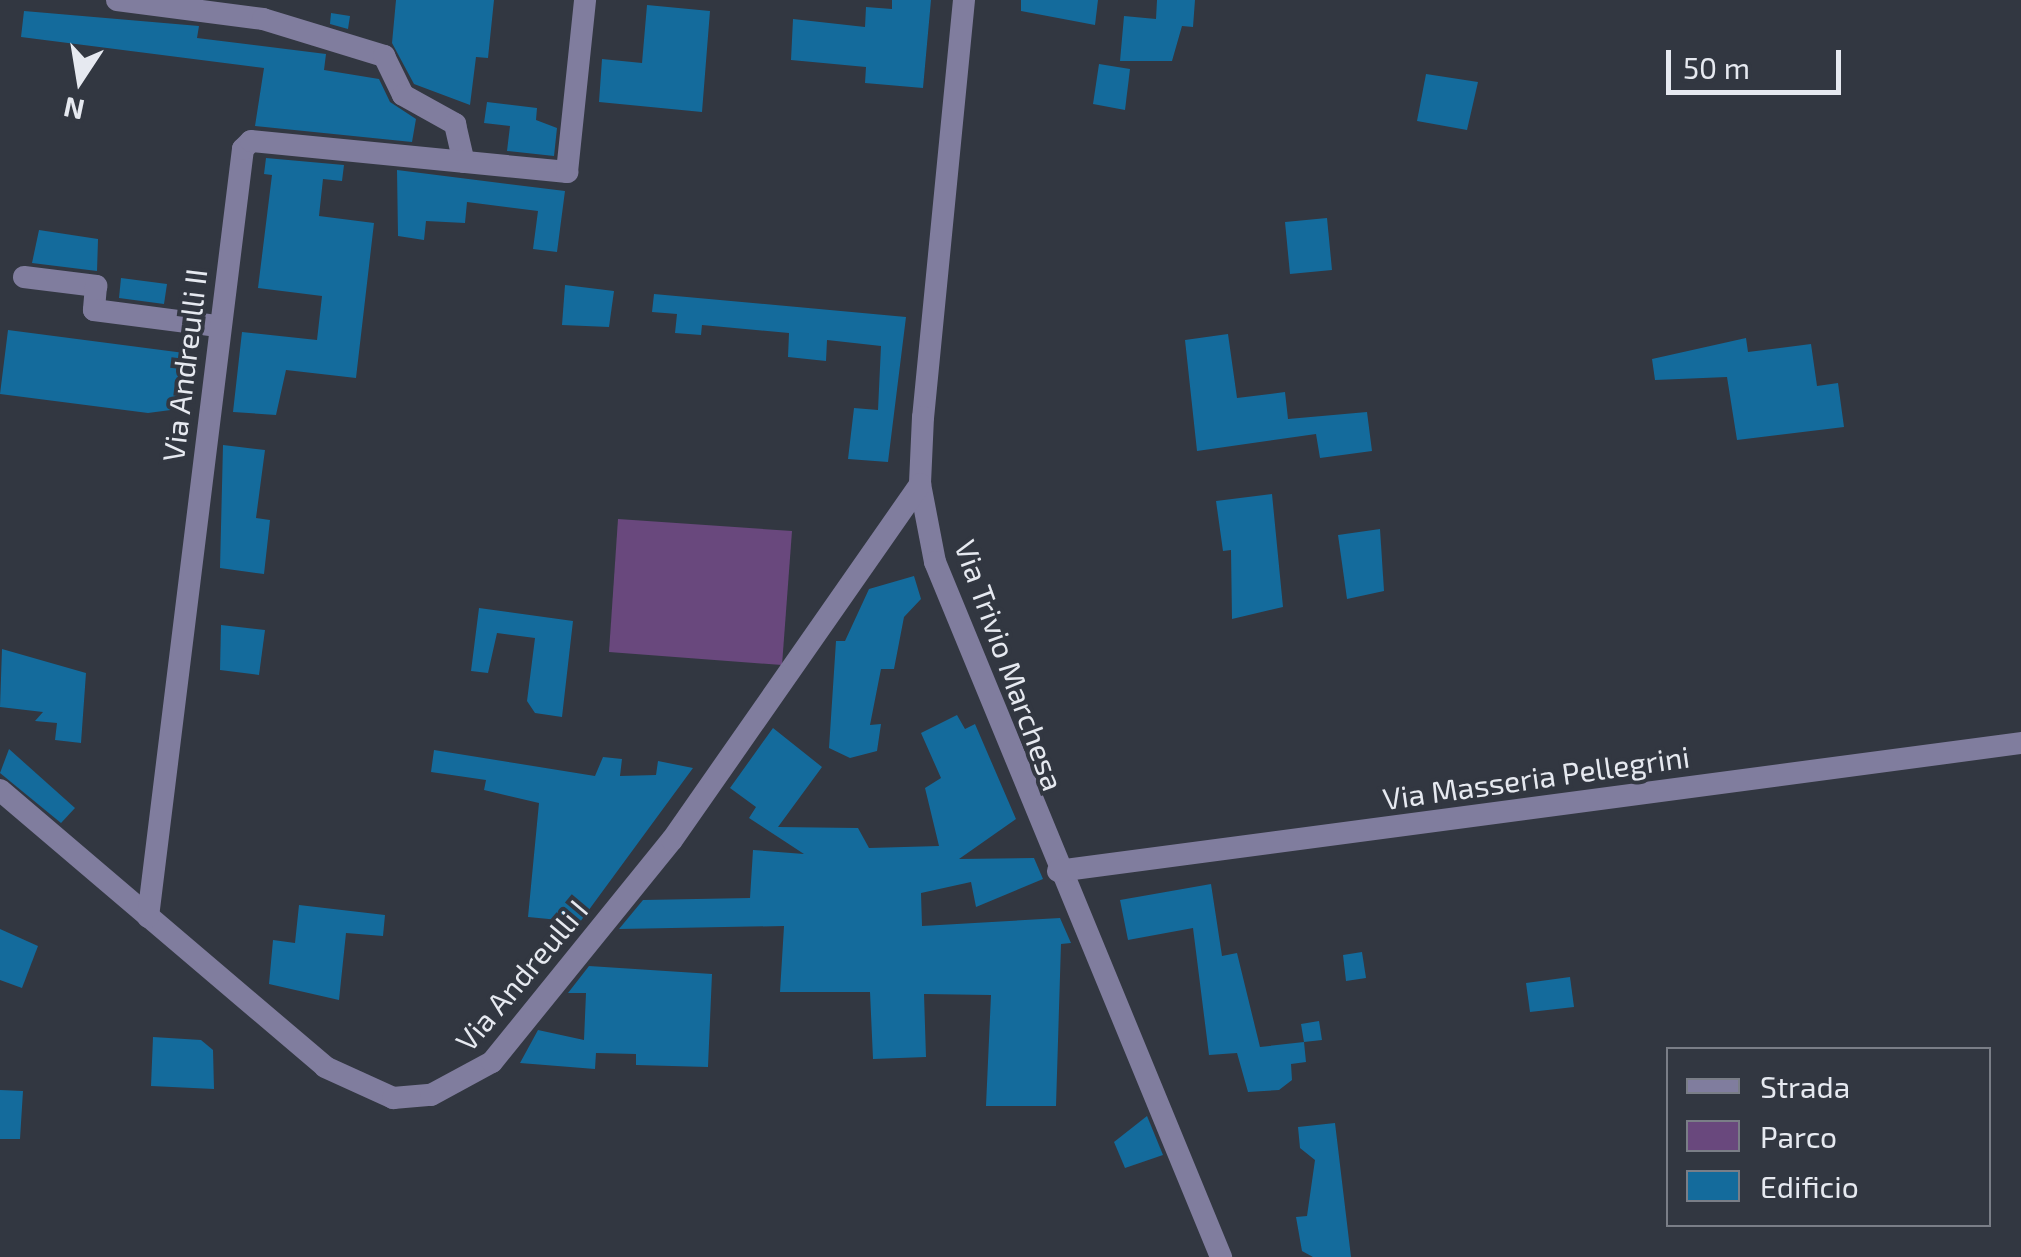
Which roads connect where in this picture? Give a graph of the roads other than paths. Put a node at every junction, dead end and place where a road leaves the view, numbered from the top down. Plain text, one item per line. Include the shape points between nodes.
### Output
1 (117, 0) edge
2 (585, 0) edge
3 (964, 0) edge
4 (464, 162) junction
5 (24, 277) dead end
6 (218, 326) junction
7 (920, 484) junction
8 (2021, 743) edge
9 (0, 790) edge
10 (1058, 871) junction
11 (148, 917) junction
12 (1221, 1257) edge

1 - 4 street via 264,19 384,56 403,95 455,124
2 - 4 street, Via Andreulli II via 568,172
3 - 7 street, Via Trivio Marchesa
4 - 6 street, Via Andreulli II via 246,142
5 - 6 street via 96,286 94,310
6 - 11 street, Via Andreulli II
7 - 10 street, Via Trivio Marchesa via 942,580
7 - 11 street, Via Andreulli I via 672,840 467,1082 394,1098 356,1088
8 - 10 street, Via Masseria Pellegrini
9 - 11 street, Via Andreulli I
10 - 12 street, Via Trivio Marchesa

